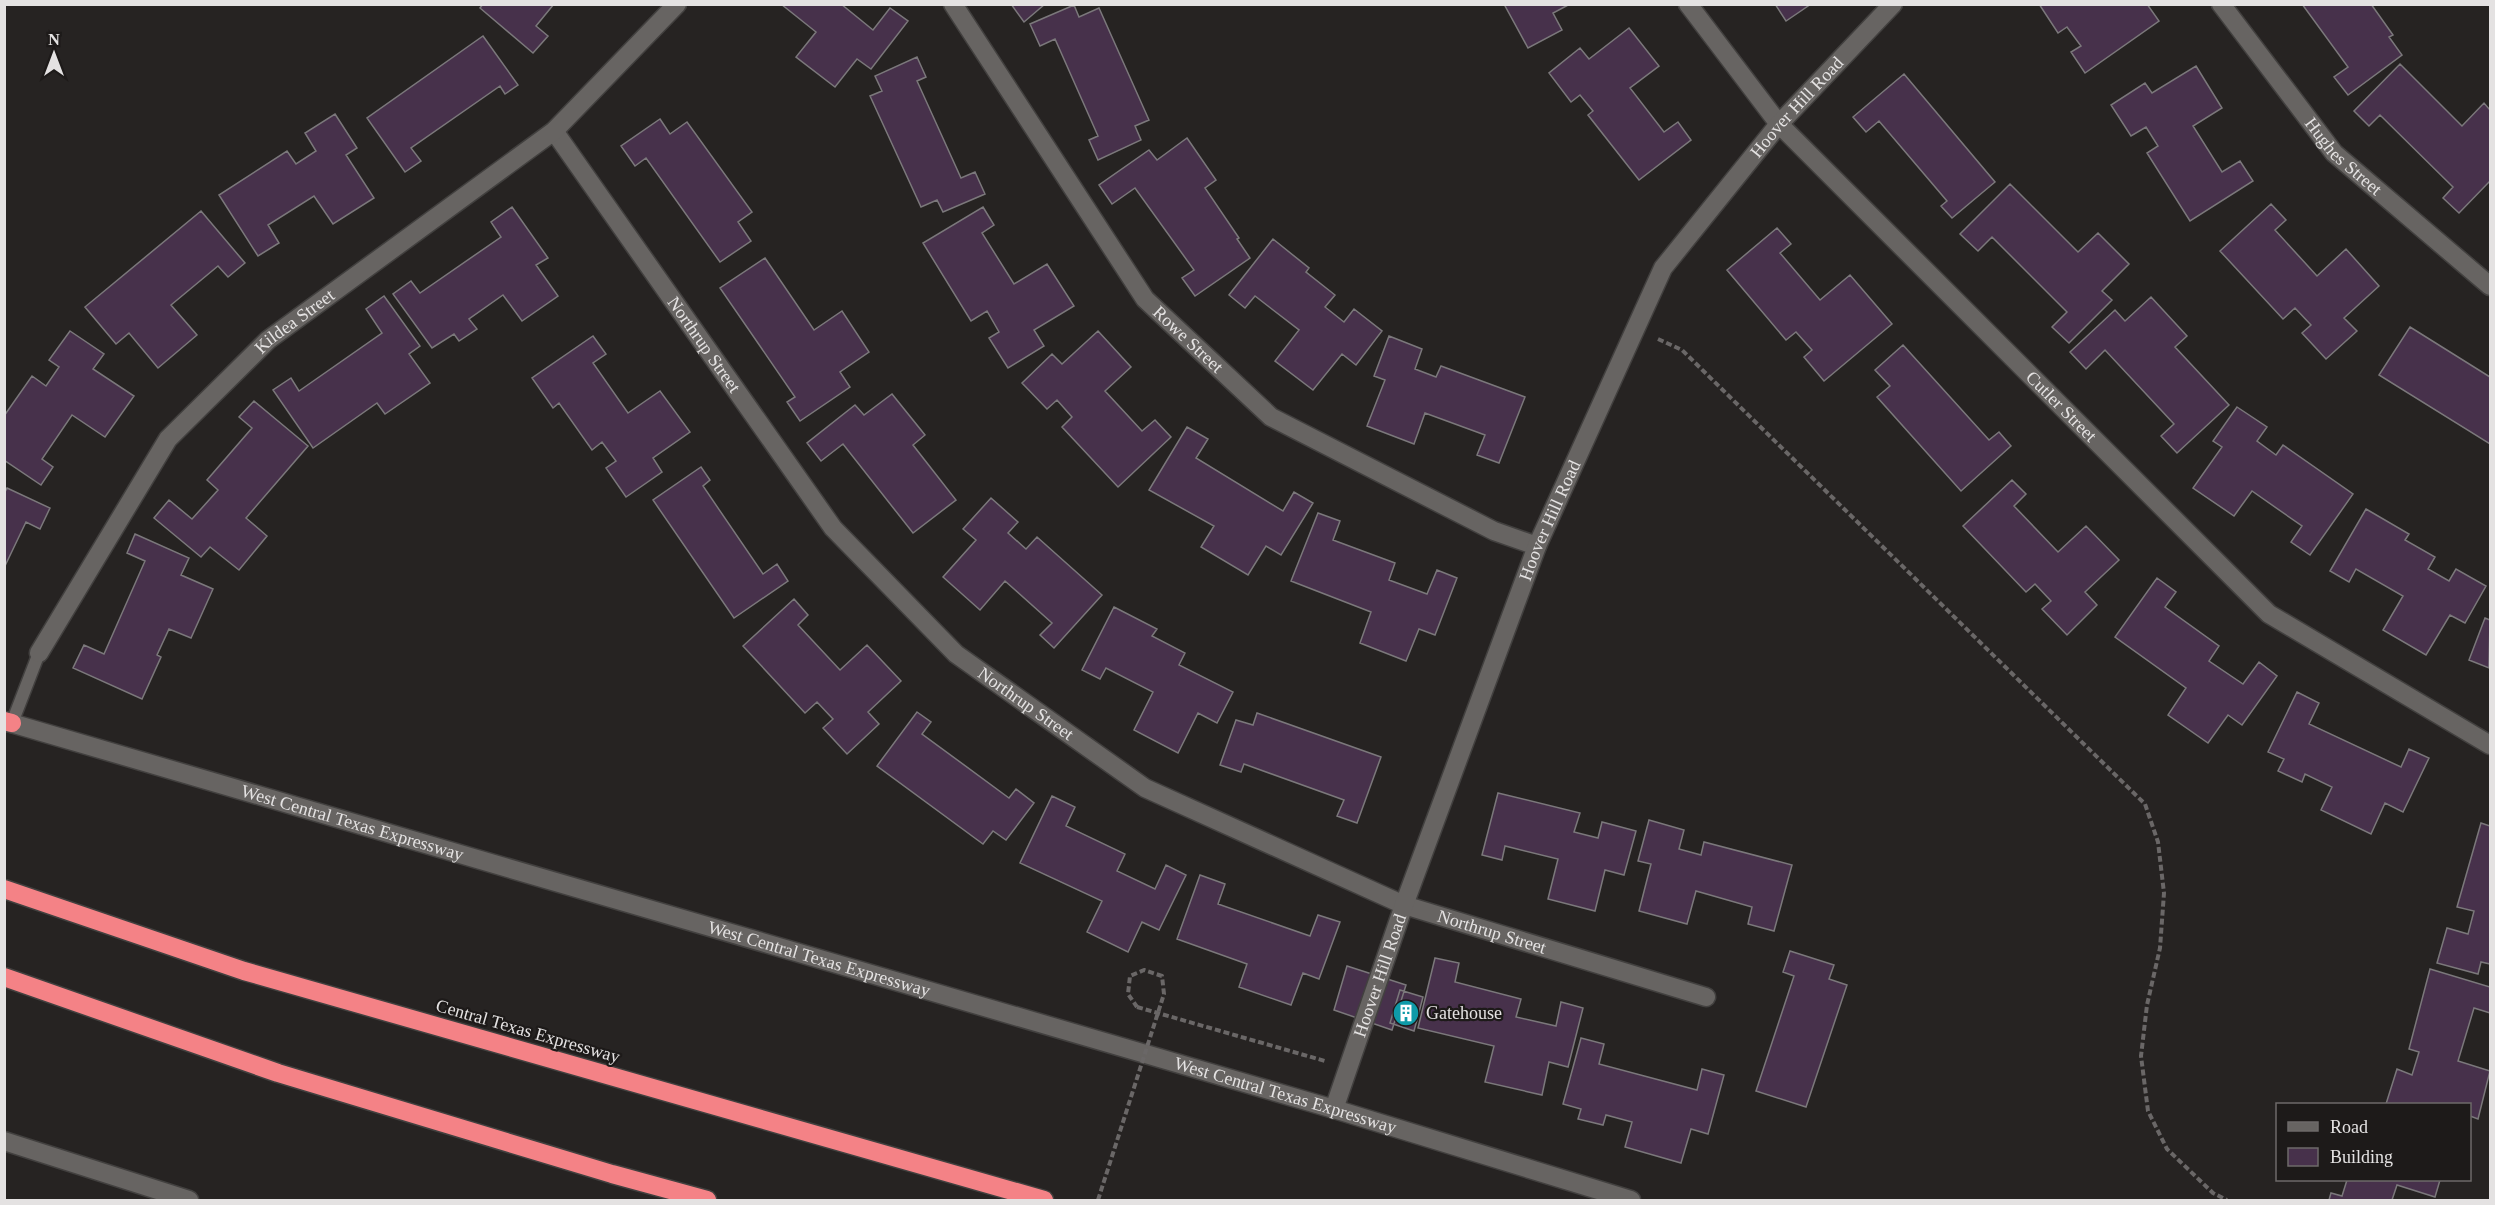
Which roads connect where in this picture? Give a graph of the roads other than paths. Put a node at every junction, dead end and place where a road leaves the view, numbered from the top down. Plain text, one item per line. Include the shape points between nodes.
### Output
1 (677, 4) edge
2 (953, 4) edge
3 (1688, 4) edge
4 (1893, 4) edge
5 (2221, 4) edge
6 (1779, 124) junction
7 (554, 131) junction
8 (2490, 286) edge
9 (1537, 546) junction
10 (39, 652) joint
11 (7, 722) edge
12 (2490, 745) edge
13 (4, 889) edge
14 (1404, 904) junction
15 (4, 977) edge
16 (1706, 997) dead end
17 (1334, 1109) junction
18 (4, 1141) edge
19 (189, 1200) edge
20 (707, 1200) edge
21 (1044, 1200) edge
22 (1631, 1200) edge

1 - 7 street, Kildea Street
2 - 9 street, Rowe Street via 1145,299 1271,417 1494,531
3 - 6 street, Cutler Street
4 - 6 street, Hoover Hill Road
5 - 8 street, Hughes Street via 2334,153
6 - 9 street, Hoover Hill Road via 1663,268
6 - 12 street, Cutler Street via 2269,614
7 - 10 street, Kildea Street via 268,340 177,431
7 - 14 street, Northrup Street via 833,528 956,654 1145,788
9 - 14 street, Hoover Hill Road
10 - 11 lane, Kildea Street
11 - 17 street, West Central Texas Expressway
13 - 21 highway, Central Texas Expressway via 244,971
14 - 16 street, Northrup Street
14 - 17 street, Hoover Hill Road
15 - 20 highway via 278,1072
17 - 22 street, West Central Texas Expressway
18 - 19 street

